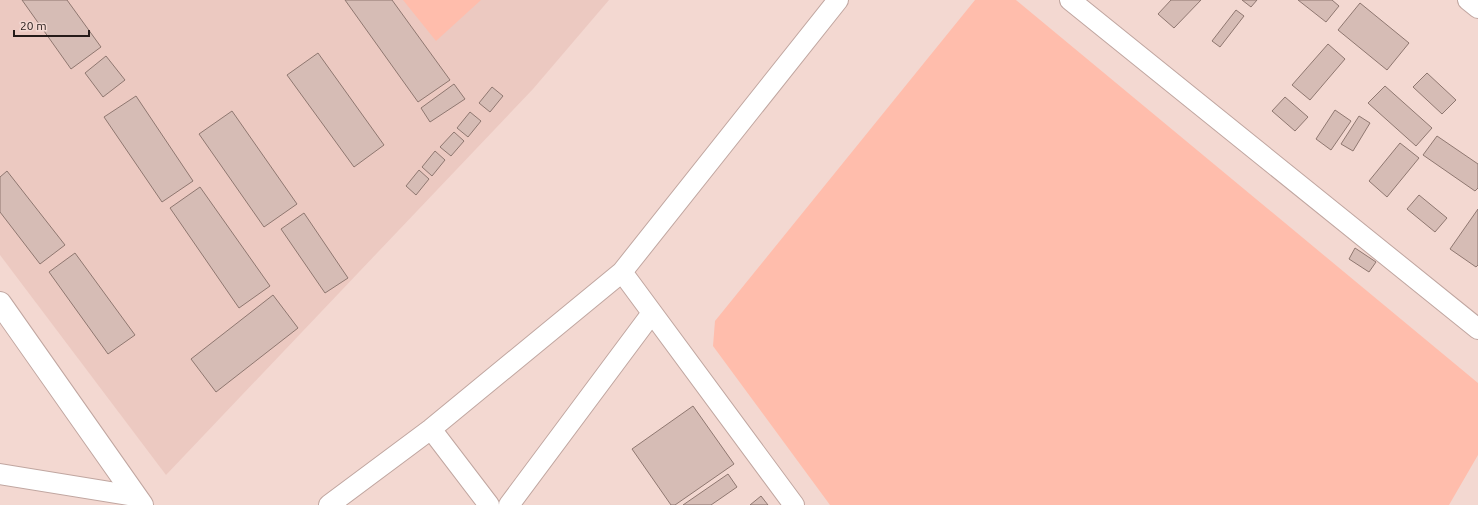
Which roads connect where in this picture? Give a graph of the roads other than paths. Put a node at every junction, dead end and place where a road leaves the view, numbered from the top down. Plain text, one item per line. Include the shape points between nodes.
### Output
1 (838, 0) edge
2 (1070, 0) edge
3 (1468, 0) edge
4 (1478, 8) edge
5 (622, 272) junction
6 (0, 303) edge
7 (652, 313) junction
8 (6, 320) edge
9 (1478, 329) edge
10 (431, 429) junction
11 (0, 474) edge
12 (138, 501) edge
13 (329, 505) edge
14 (488, 505) edge
15 (509, 505) edge
16 (794, 505) edge

1 - 5 street
2 - 9 street
3 - 4 street
5 - 7 street
5 - 10 street
6 - 8 street
7 - 15 street
7 - 16 street
8 - 12 street
10 - 13 street
10 - 14 street
11 - 12 street

